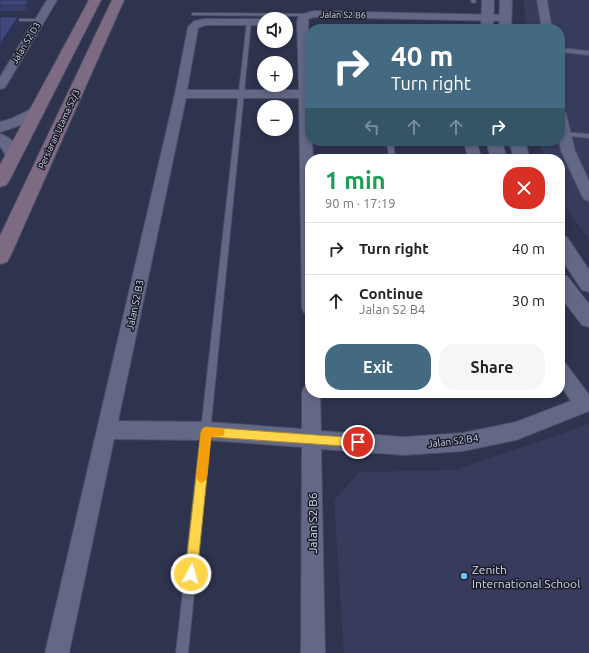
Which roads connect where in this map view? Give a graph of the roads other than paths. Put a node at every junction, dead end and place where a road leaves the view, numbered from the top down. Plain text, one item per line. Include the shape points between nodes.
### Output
1 (52, 0) edge
2 (95, 0) edge
3 (118, 0) edge
4 (488, 0) edge
5 (506, 0) edge
6 (542, 0) edge
7 (194, 14) dead end
8 (0, 20) edge
9 (40, 20) junction
10 (257, 22) edge
11 (293, 23) edge
12 (488, 23) edge
13 (332, 24) edge
14 (505, 24) edge
15 (546, 24) edge
16 (305, 25) edge
17 (565, 51) edge
18 (589, 53) edge
19 (305, 81) edge
20 (0, 86) edge
21 (181, 94) junction
22 (304, 94) junction
23 (242, 95) junction
24 (37, 110) junction
25 (305, 115) edge
26 (0, 127) edge
27 (565, 134) edge
28 (589, 136) edge
29 (0, 139) edge
30 (565, 141) edge
31 (14, 155) junction
32 (0, 181) edge
33 (589, 196) edge
34 (565, 248) edge
35 (0, 257) edge
36 (583, 268) edge
37 (589, 285) edge
38 (565, 288) edge
39 (589, 319) edge
40 (565, 376) edge
41 (312, 398) edge
42 (586, 404) edge
43 (108, 430) junction
44 (206, 432) junction
45 (312, 439) junction
46 (57, 653) edge
47 (182, 653) edge
48 (313, 653) edge

1 - 9 street, Jalan S2 D3
2 - 24 main road
3 - 35 main road, Persiaran Utama S2/3
4 - 12 street
5 - 14 street
6 - 15 street
7 - 16 lane
8 - 9 lane
9 - 20 street, Jalan S2 D3
10 - 21 street, Jalan S2 B3 via 205,22 193,27
10 - 23 lane
11 - 16 street
12 - 13 street, Jalan S2 B6 via 440,20
12 - 14 street, Jalan S2 B6
17 - 18 lane
19 - 22 street
21 - 23 street
21 - 43 street, Jalan S2 B3
22 - 23 street
22 - 25 street
23 - 44 lane
24 - 26 street via 18,121
24 - 31 main road
27 - 28 lane
29 - 31 street
30 - 33 street
31 - 32 main road
34 - 36 street
36 - 37 street
38 - 39 street
40 - 42 street
41 - 45 street, Jalan S2 B6
42 - 45 street, Jalan S2 B4 via 516,431 463,442 404,446
43 - 44 street, Jalan S2 B4
43 - 46 street, Jalan S2 B3
44 - 45 street, Jalan S2 B4
44 - 47 lane
45 - 48 street, Jalan S2 B6

